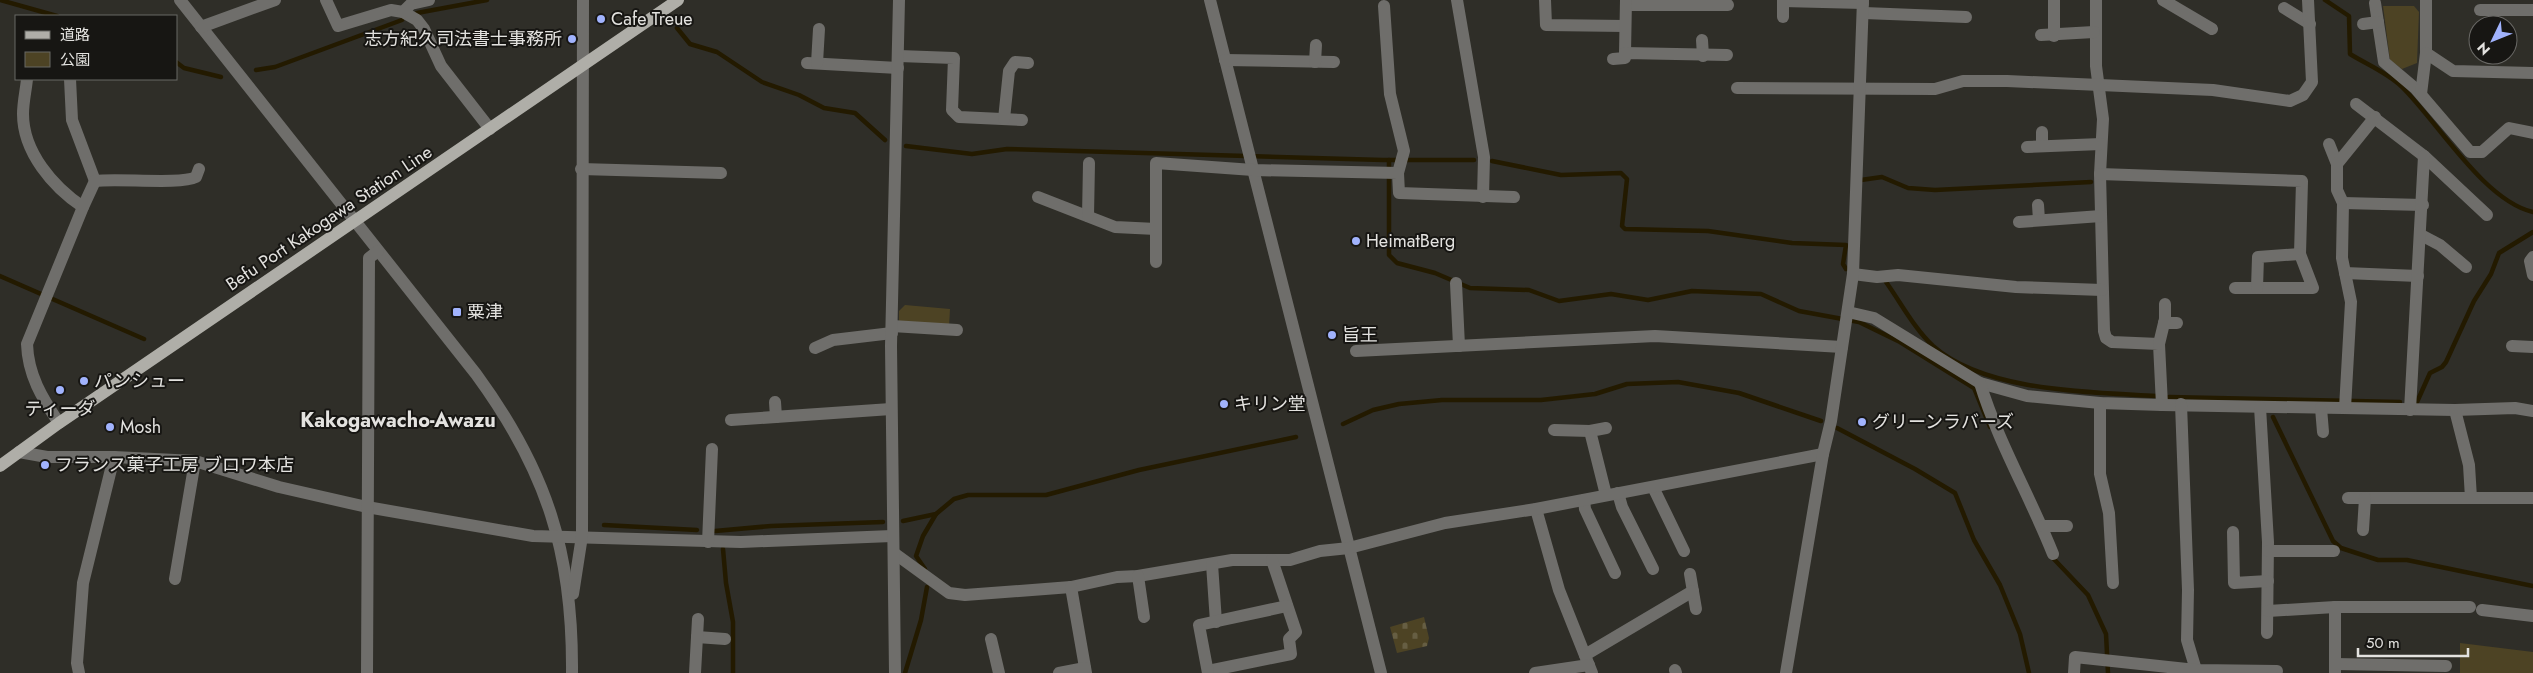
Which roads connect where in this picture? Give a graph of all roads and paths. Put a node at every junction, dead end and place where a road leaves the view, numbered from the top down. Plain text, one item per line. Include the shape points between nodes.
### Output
1 (180, 0) edge
2 (275, 0) edge
3 (326, 0) edge
4 (429, 0) edge
5 (583, 0) edge
6 (899, 0) edge
7 (1210, 0) edge
8 (1457, 0) edge
9 (1545, 0) edge
10 (1783, 0) edge
11 (2054, 0) edge
12 (2096, 0) edge
13 (2163, 0) edge
14 (2426, 0) edge
15 (676, 1) edge
16 (2308, 1) edge
17 (1626, 2) edge
18 (2375, 3) dead end
19 (1864, 5) edge
20 (1384, 6) dead end
21 (1728, 6) dead end
22 (2284, 8) dead end
23 (2480, 10) dead end
24 (2533, 10) edge
25 (403, 12) junction
26 (1783, 17) dead end
27 (1966, 17) dead end
28 (2378, 22) junction
29 (2310, 24) junction
30 (2363, 24) dead end
31 (1625, 26) junction
32 (201, 27) junction
33 (819, 29) dead end
34 (2212, 29) dead end
35 (2094, 32) junction
36 (2041, 36) dead end
37 (2054, 36) junction
38 (1702, 40) dead end
39 (1316, 45) dead end
40 (1626, 53) junction
41 (2426, 53) junction
42 (1727, 55) dead end
43 (1702, 56) junction
44 (1613, 59) dead end
45 (1225, 60) junction
46 (899, 62) junction
47 (1315, 62) junction
48 (1334, 62) dead end
49 (1028, 63) dead end
50 (581, 66) junction
51 (2533, 73) edge
52 (27, 80) edge
53 (70, 80) edge
54 (2099, 85) junction
55 (1737, 88) dead end
56 (1860, 88) junction
57 (2420, 94) junction
58 (2356, 104) dead end
59 (2375, 117) junction
60 (1004, 119) junction
61 (1022, 120) dead end
62 (490, 129) junction
63 (2042, 132) dead end
64 (2533, 133) edge
65 (2101, 144) junction
66 (2329, 144) dead end
67 (2042, 146) junction
68 (2027, 147) dead end
69 (2424, 156) junction
70 (1089, 163) dead end
71 (2337, 164) junction
72 (199, 169) dead end
73 (581, 169) junction
74 (1253, 170) junction
75 (721, 173) dead end
76 (1398, 173) junction
77 (2100, 174) junction
78 (95, 182) junction
79 (1038, 197) dead end
80 (1484, 197) junction
81 (1514, 197) dead end
82 (2343, 203) junction
83 (2038, 204) dead end
84 (2423, 205) junction
85 (83, 207) junction
86 (2486, 215) dead end
87 (1088, 216) junction
88 (2101, 216) junction
89 (2039, 220) junction
90 (355, 221) junction
91 (2019, 222) dead end
92 (1156, 229) junction
93 (2421, 235) junction
94 (378, 252) junction
95 (2300, 254) junction
96 (2533, 257) edge
97 (1156, 262) dead end
98 (2466, 267) dead end
99 (2345, 273) junction
100 (1853, 274) junction
101 (2533, 275) edge
102 (2418, 276) junction
103 (1456, 283) dead end
104 (2235, 288) dead end
105 (2257, 288) junction
106 (2102, 290) junction
107 (2165, 304) dead end
108 (1848, 312) junction
109 (892, 329) junction
110 (957, 330) dead end
111 (2159, 344) junction
112 (1459, 346) junction
113 (2512, 346) dead end
114 (1842, 347) junction
115 (2533, 347) edge
116 (815, 348) dead end
117 (1356, 351) dead end
118 (1980, 383) junction
119 (775, 402) dead end
120 (2100, 403) junction
121 (2181, 404) junction
122 (2162, 405) junction
123 (891, 408) junction
124 (2260, 408) junction
125 (2321, 408) junction
126 (2345, 408) junction
127 (2410, 410) junction
128 (2454, 410) junction
129 (2533, 411) edge
130 (776, 417) junction
131 (731, 420) dead end
132 (59, 423) junction
133 (1606, 428) dead end
134 (1554, 430) dead end
135 (1590, 431) junction
136 (2323, 432) dead end
137 (712, 449) dead end
138 (19, 452) junction
139 (1823, 454) junction
140 (114, 457) junction
141 (195, 461) junction
142 (0, 466) edge
143 (1652, 486) junction
144 (1612, 494) junction
145 (2348, 498) dead end
146 (2365, 498) junction
147 (2471, 498) junction
148 (2533, 498) edge
149 (1584, 500) junction
150 (368, 508) junction
151 (1536, 509) junction
152 (2042, 526) junction
153 (2067, 526) dead end
154 (2363, 530) dead end
155 (2233, 532) dead end
156 (558, 536) junction
157 (582, 536) junction
158 (892, 536) junction
159 (169, 540) dead end
160 (182, 542) junction
161 (708, 542) junction
162 (1349, 548) junction
163 (1684, 551) dead end
164 (2268, 551) junction
165 (2334, 551) dead end
166 (894, 553) junction
167 (2053, 554) dead end
168 (1272, 560) junction
169 (1212, 564) junction
170 (1607, 567) dead end
171 (1653, 569) dead end
172 (1690, 574) dead end
173 (1138, 576) junction
174 (175, 580) dead end
175 (2268, 581) junction
176 (2113, 583) dead end
177 (1071, 587) junction
178 (1693, 591) junction
179 (1286, 606) junction
180 (2335, 607) junction
181 (571, 609) junction
182 (1696, 609) dead end
183 (2268, 611) junction
184 (2533, 616) edge
185 (1144, 617) dead end
186 (698, 619) dead end
187 (1216, 622) junction
188 (2267, 633) dead end
189 (697, 637) junction
190 (725, 639) dead end
191 (991, 639) dead end
192 (1589, 664) edge
193 (2446, 666) dead end
194 (2335, 668) edge
195 (2417, 669) edge
196 (2196, 670) junction
197 (1085, 671) edge
198 (2277, 671) dead end
199 (1208, 672) edge
200 (2221, 672) edge
201 (79, 673) edge
202 (367, 673) edge
203 (572, 673) edge
204 (695, 673) edge
205 (895, 673) edge
206 (998, 673) edge
207 (1059, 673) edge
208 (1381, 673) edge
209 (1535, 673) edge
210 (1786, 673) edge
211 (2074, 673) edge

1 - 32 street
2 - 32 street
3 - 25 street via 338,26 390,10
4 - 25 street via 411,4
5 - 50 street
6 - 46 street
7 - 45 street
8 - 80 street via 1484,156
9 - 31 street via 1546,25
10 - 19 street
10 - 26 street
11 - 37 street
12 - 35 street
13 - 34 street via 2183,19
14 - 41 street
15 - 50 main road, Befu Port Kakogawa Station Line
16 - 29 street
17 - 21 street
17 - 31 street
18 - 28 street
19 - 27 street
19 - 56 street
20 - 76 street via 1390,94 1404,151
22 - 29 street
23 - 24 street
25 - 62 street via 417,20 424,29 441,66
28 - 30 street
28 - 57 street via 2384,62
29 - 54 street via 2312,82 2303,95 2290,101 2213,90
31 - 40 street
32 - 90 street
33 - 46 street via 812,63
35 - 37 street
35 - 54 street
36 - 37 street
38 - 43 street
39 - 47 street
40 - 43 street
40 - 44 street via 1625,58
41 - 51 street via 2454,71
41 - 57 street
42 - 43 street
45 - 47 street
45 - 74 street
46 - 60 street via 954,58 952,110 959,117
46 - 109 street
47 - 48 street
49 - 60 street via 1015,62 1009,71
50 - 62 main road, Befu Port Kakogawa Station Line
50 - 73 street
52 - 85 street via 23,115 32,148 50,178
53 - 78 street via 72,120
54 - 56 street via 1963,81 1935,89
54 - 65 street via 2103,118
55 - 56 street
56 - 100 street
57 - 64 street via 2470,152 2482,152 2509,128
58 - 59 street
59 - 69 street
59 - 71 street
60 - 61 street
62 - 90 main road, Befu Port Kakogawa Station Line
63 - 67 street
65 - 67 street
65 - 77 street
66 - 71 street
67 - 68 street
69 - 84 street
69 - 86 street
70 - 87 street
71 - 82 street via 2337,190
72 - 78 street via 196,177 185,180
73 - 75 street
73 - 157 street
74 - 76 street
74 - 92 street via 1156,163
74 - 162 street
76 - 80 street via 1399,193
77 - 88 street
77 - 95 street via 2302,181
78 - 85 street
79 - 87 street
80 - 81 street
82 - 84 street
82 - 99 street via 2342,258
83 - 89 street
84 - 93 street
85 - 132 street via 27,344 28,362 35,383
87 - 92 street via 1115,227
88 - 89 street
88 - 106 street
89 - 91 street
90 - 94 street
90 - 132 main road, Befu Port Kakogawa Station Line
92 - 97 street
93 - 98 street via 2440,245
93 - 102 street
94 - 150 street via 369,258
94 - 156 street via 476,374 513,427 542,487
95 - 105 street via 2258,257
95 - 105 street via 2313,288
96 - 101 street via 2530,261
99 - 102 street
99 - 126 street via 2351,302
100 - 106 street via 1898,275 2016,287
100 - 108 street
102 - 127 street
103 - 112 street
104 - 105 street
106 - 111 street via 2106,338 2112,342
107 - 111 street via 2171,323
108 - 114 street
108 - 118 street via 1874,318
109 - 110 street
109 - 116 street via 834,340
109 - 123 street
111 - 122 street
112 - 114 street via 1655,336
112 - 117 street
113 - 115 street
114 - 139 street
118 - 120 street via 2027,396
118 - 152 street via 1990,417
119 - 130 street
120 - 122 street
120 - 176 street via 2100,474 2109,513
121 - 122 street
121 - 124 street
121 - 196 street via 2188,590 2186,640
123 - 130 street
123 - 158 street
124 - 125 street
124 - 164 street
125 - 126 street
125 - 136 street
126 - 127 street
127 - 128 street
128 - 129 street via 2515,408
128 - 147 street via 2469,465
130 - 131 street
132 - 138 main road, Befu Port Kakogawa Station Line
133 - 135 street
134 - 135 street
135 - 144 street
137 - 161 street
138 - 140 street via 47,457
138 - 142 main road, Befu Port Kakogawa Station Line
139 - 143 street
139 - 210 street
140 - 141 street
140 - 201 street via 83,583
141 - 150 street via 279,487
141 - 160 street
143 - 144 street
143 - 163 street
144 - 149 street
144 - 171 street via 1622,506
145 - 146 street
146 - 147 street
146 - 154 street
147 - 148 street
149 - 151 street
149 - 170 street
150 - 156 street via 533,536
150 - 202 street
151 - 162 street via 1445,523
151 - 192 street via 1559,590
152 - 153 street
152 - 167 street
155 - 175 street via 2234,583
156 - 157 street
156 - 181 street
157 - 161 street
157 - 181 street
158 - 161 street
158 - 166 street
159 - 160 street
160 - 174 street
162 - 168 street via 1320,551 1290,560
162 - 208 street
164 - 165 street
164 - 175 street
166 - 177 street via 949,593 965,595
166 - 205 street
168 - 169 street via 1232,560
168 - 179 street
169 - 173 street
169 - 187 street
172 - 178 street
173 - 177 street
173 - 185 street
175 - 183 street
177 - 197 street
178 - 182 street
178 - 192 street
179 - 187 street
179 - 199 street via 1296,632 1289,639 1291,654
180 - 183 street
180 - 184 street via 2476,609
180 - 194 street
181 - 203 street
183 - 188 street
186 - 189 street
187 - 199 street via 1199,625
189 - 190 street
189 - 204 street
191 - 206 street
192 - 209 street
193 - 195 street
194 - 195 street
196 - 200 street
196 - 211 street via 2075,657
197 - 207 street
198 - 200 street

